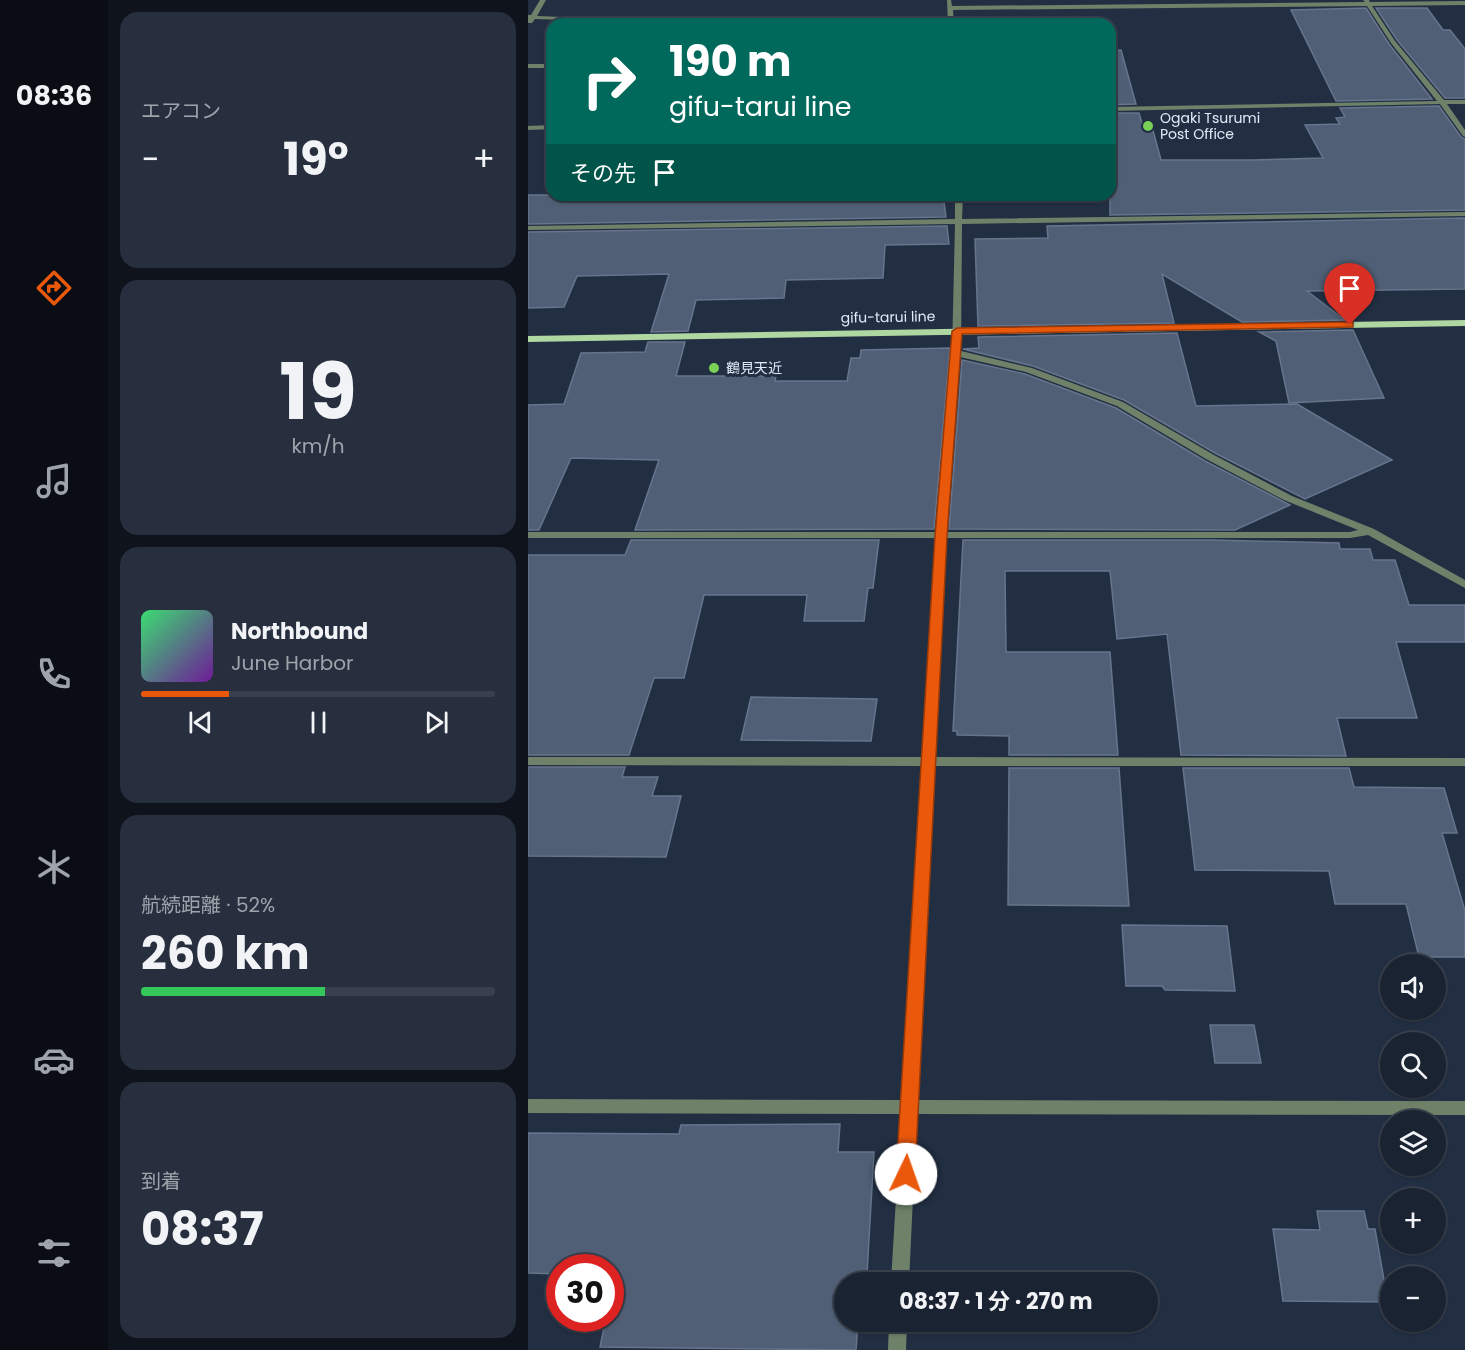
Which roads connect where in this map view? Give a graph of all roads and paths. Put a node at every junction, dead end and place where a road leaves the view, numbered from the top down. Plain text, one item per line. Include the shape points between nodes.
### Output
1 (543, 0) edge
2 (949, 0) edge
3 (1367, 2) edge
4 (1465, 3) edge
5 (949, 8) junction
6 (530, 17) edge
7 (553, 18) edge
8 (950, 18) edge
9 (528, 25) edge
10 (528, 66) edge
11 (546, 66) edge
12 (1442, 102) junction
13 (1465, 102) edge
14 (1116, 109) edge
15 (546, 127) edge
16 (528, 128) edge
17 (1465, 135) edge
18 (959, 201) edge
19 (1465, 214) edge
20 (959, 221) junction
21 (528, 228) edge
22 (1465, 323) edge
23 (957, 331) junction
24 (528, 339) edge
25 (956, 353) junction
26 (1370, 531) junction
27 (528, 535) edge
28 (941, 536) junction
29 (1465, 585) edge
30 (528, 761) edge
31 (928, 762) junction
32 (1465, 762) edge
33 (528, 1106) edge
34 (909, 1108) junction
35 (1465, 1108) edge
36 (901, 1272) edge
37 (898, 1332) edge
38 (897, 1350) edge

1 - 6 street
2 - 5 street
3 - 4 street
3 - 5 street
3 - 12 street via 1393,42
5 - 8 street
6 - 7 street
6 - 9 street
10 - 11 street
12 - 13 street
12 - 14 street
12 - 17 street
15 - 16 street
18 - 20 street
19 - 20 street
20 - 21 street
20 - 23 street
22 - 23 main road, gifu-tarui line
23 - 24 main road, gifu-tarui line
23 - 25 street
25 - 26 street via 1029,370 1120,404 1288,498
25 - 28 street
26 - 28 street via 1350,535
26 - 29 street
27 - 28 street
28 - 31 street
30 - 31 street
31 - 32 street
31 - 34 street
33 - 34 street
34 - 35 street
34 - 36 street
37 - 38 street

